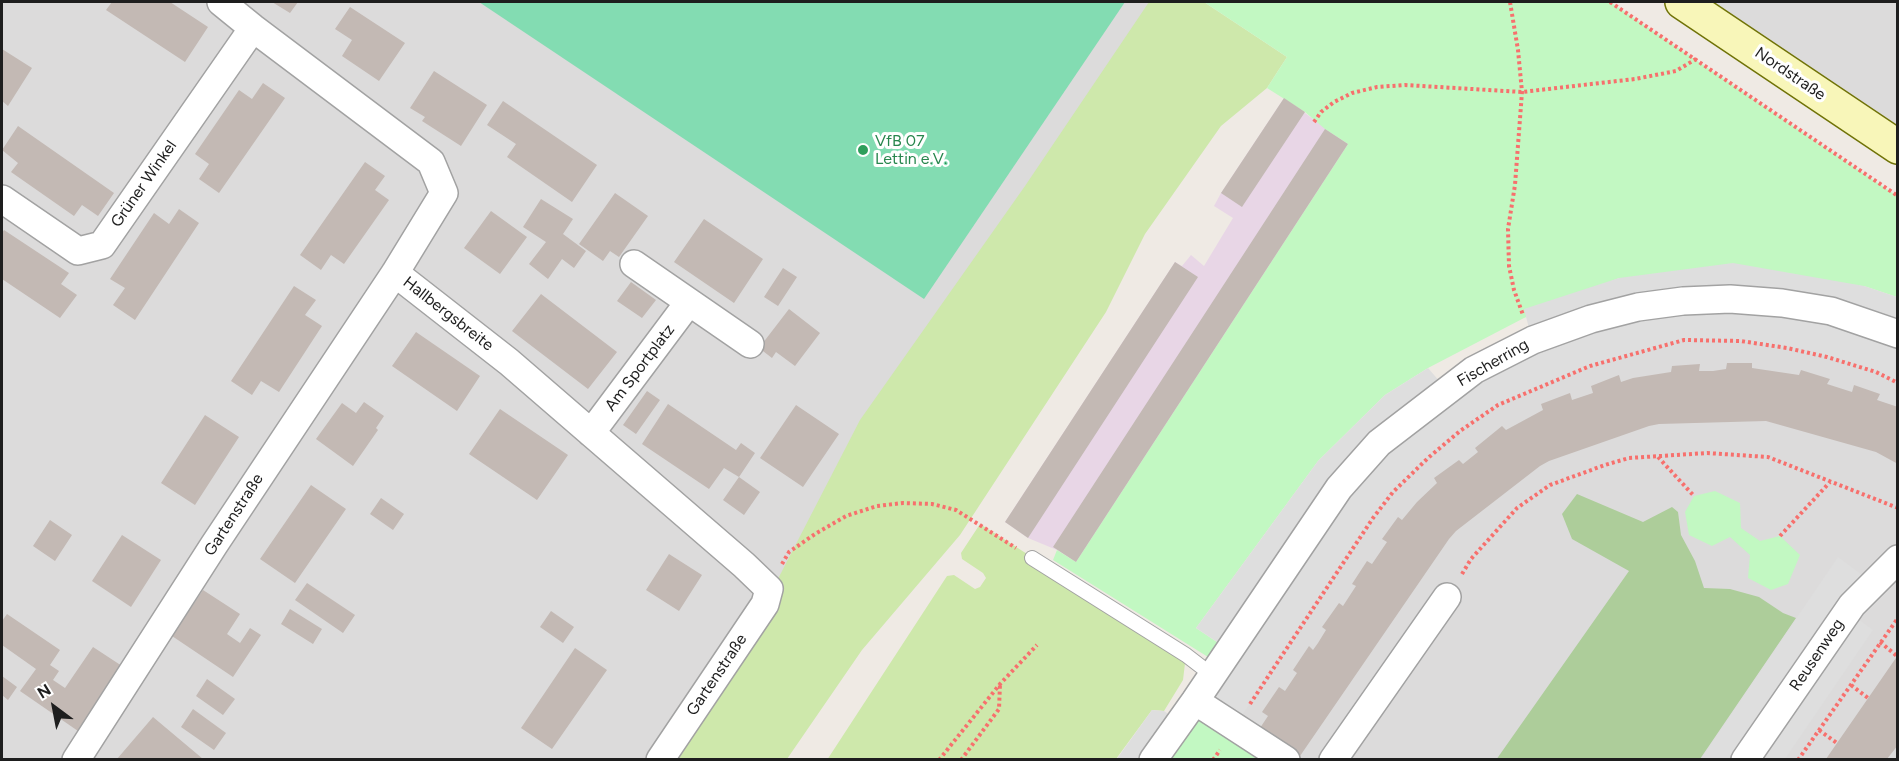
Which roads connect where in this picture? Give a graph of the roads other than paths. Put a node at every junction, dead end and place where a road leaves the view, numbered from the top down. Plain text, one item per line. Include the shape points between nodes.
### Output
1 (220, 2) edge
2 (1682, 2) edge
3 (253, 28) junction
4 (1898, 147) edge
5 (2, 199) edge
6 (634, 264) dead end
7 (395, 273) junction
8 (689, 302) junction
9 (1898, 334) edge
10 (750, 344) dead end
11 (591, 433) junction
12 (1032, 558) road end
13 (1898, 559) edge
14 (769, 589) joint
15 (1447, 597) road end
16 (1212, 675) junction
17 (1195, 702) junction
18 (76, 759) edge
19 (660, 759) edge
20 (1153, 759) edge
21 (1286, 759) edge
22 (1333, 759) edge
23 (1745, 759) edge

1 - 3 street, Hallbergsbreite
2 - 4 street, Nordstraße
3 - 5 street, Grüner Winkel via 102,245 78,251
3 - 7 street, Hallbergsbreite via 431,162 444,193
6 - 8 street
7 - 11 street, Hallbergsbreite via 509,362
7 - 18 street, Gartenstraße
8 - 10 street
8 - 11 street, Am Sportplatz
9 - 16 street, Fischerring via 1831,311 1730,299 1638,307 1533,340 1474,370 1379,443 1339,488
11 - 14 street, Hallbergsbreite
12 - 16 lane
13 - 23 street, Reusenweg via 1852,605
14 - 19 street, Gartenstraße via 765,604
15 - 22 street
16 - 17 street, Fischerring
17 - 20 street, Fischerring
17 - 21 street

